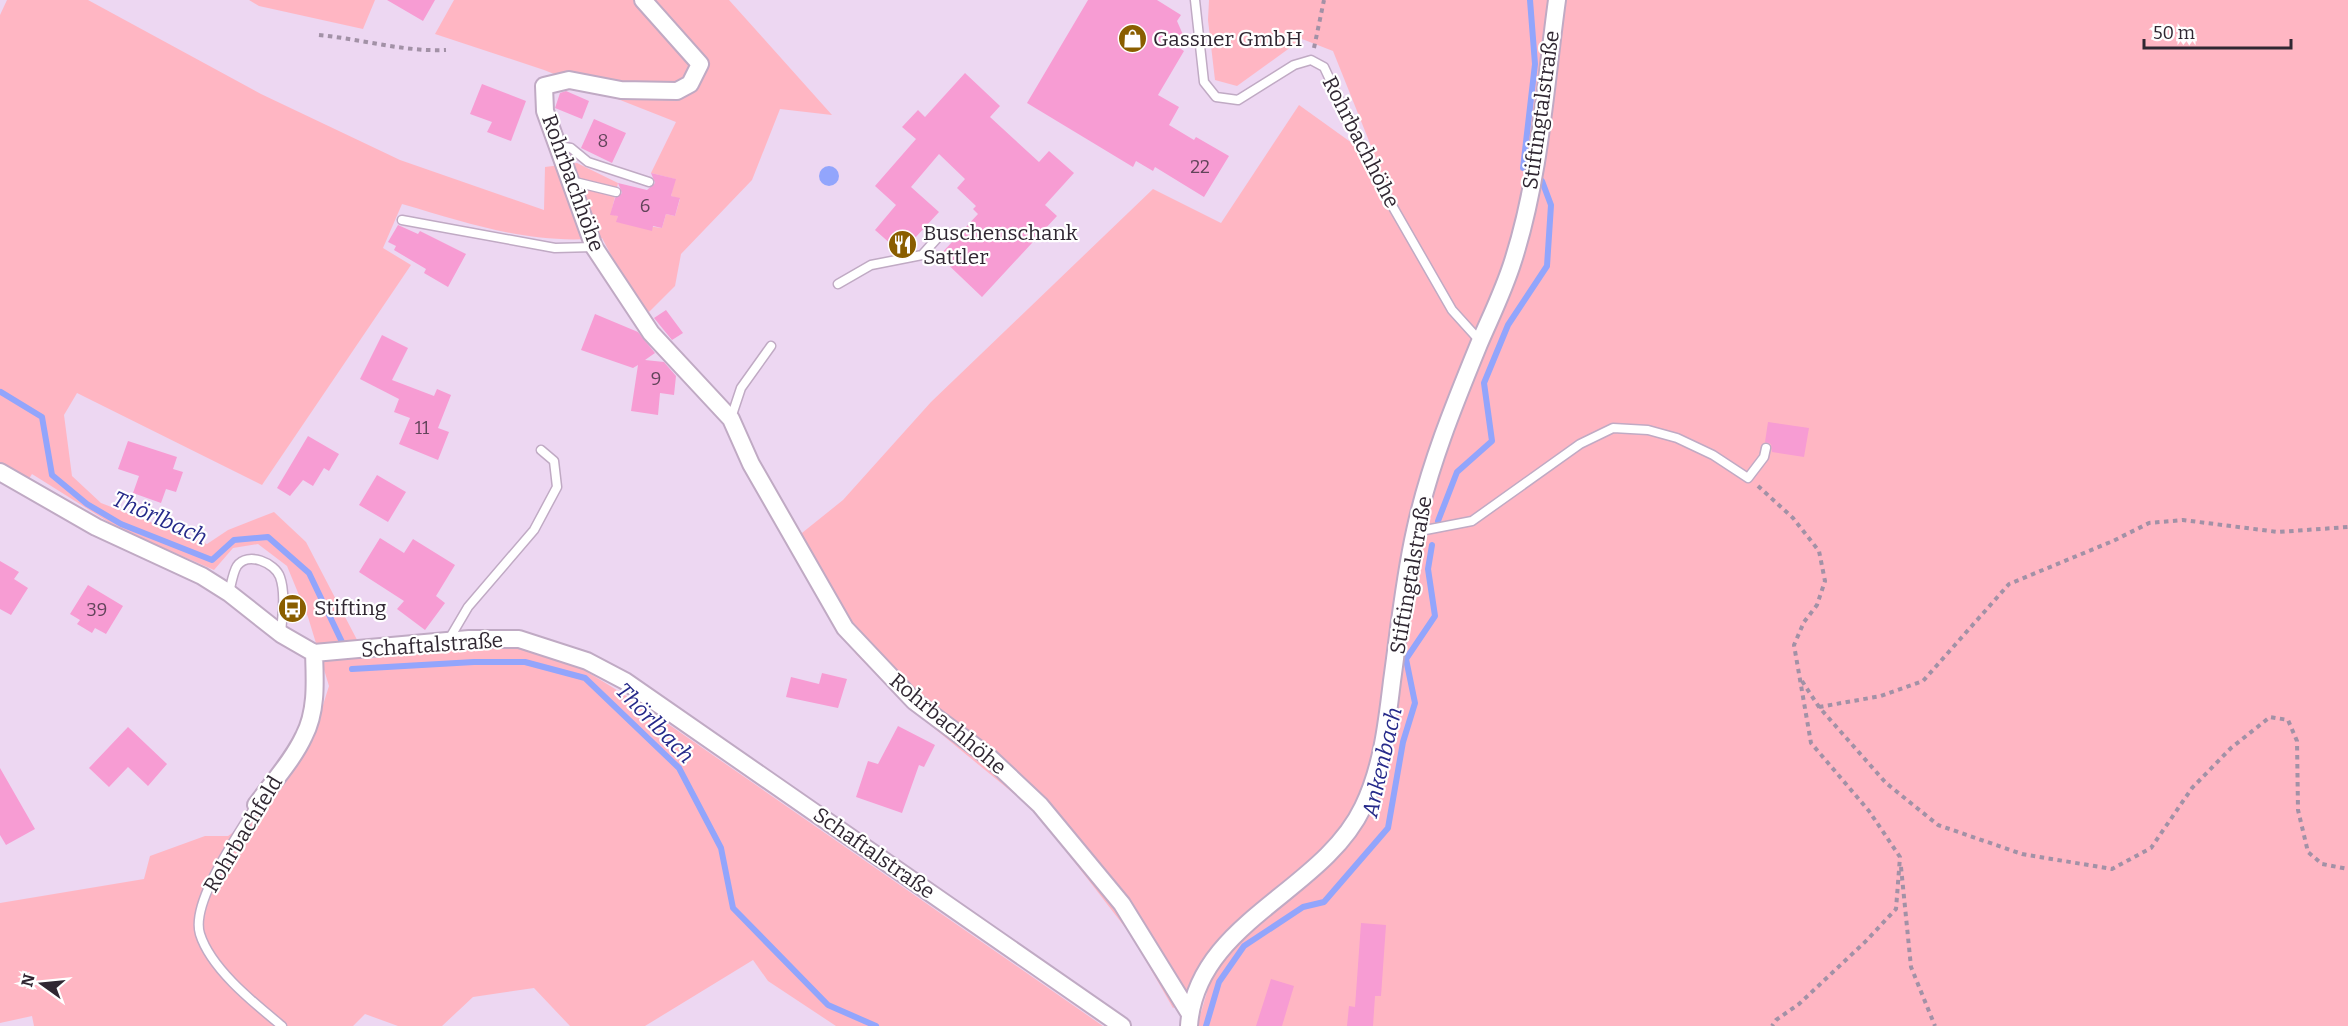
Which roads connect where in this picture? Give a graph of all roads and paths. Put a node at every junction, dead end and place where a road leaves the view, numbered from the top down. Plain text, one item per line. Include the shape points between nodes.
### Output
1 (643, 0) edge
2 (1195, 0) edge
3 (1324, 0) edge
4 (1557, 0) edge
5 (318, 35) dead end
6 (446, 50) dead end
7 (1311, 60) junction
8 (558, 146) junction
9 (571, 181) junction
10 (649, 182) dead end
11 (616, 192) dead end
12 (402, 220) dead end
13 (941, 234) dead end
14 (594, 247) junction
15 (838, 284) dead end
16 (1480, 341) junction
17 (771, 346) dead end
18 (731, 419) junction
19 (1766, 448) dead end
20 (541, 450) dead end
21 (0, 471) edge
22 (1748, 478) junction
23 (2348, 527) edge
24 (1414, 532) junction
25 (229, 593) junction
26 (281, 634) junction
27 (448, 641) junction
28 (314, 653) junction
29 (1802, 681) junction
30 (1819, 707) junction
31 (256, 805) joint
32 (1900, 857) junction
33 (2348, 869) edge
34 (1189, 1020) edge
35 (282, 1026) edge
36 (1122, 1026) edge
37 (1772, 1026) edge
38 (1935, 1026) edge

1 - 8 street, Rohrbachhöhe via 700,64 690,84 677,91 621,90 569,80 544,86 544,111
2 - 7 lane, Rohrbachhöhe via 1204,82 1216,97 1238,100 1294,65
3 - 7 path
4 - 16 street, Stiftingtalstraße via 1524,223 1502,291
5 - 6 path via 426,51
7 - 16 lane, Rohrbachhöhe via 1324,67 1374,174 1452,310
8 - 9 street, Rohrbachhöhe
8 - 10 lane via 571,148 588,162
9 - 11 lane
9 - 14 street, Rohrbachhöhe
12 - 14 lane via 555,248
13 - 15 lane via 922,255 871,265
14 - 18 street, Rohrbachhöhe via 651,333
16 - 24 street, Stiftingtalstraße via 1442,437
17 - 18 lane via 741,388
18 - 34 street, Rohrbachhöhe via 751,464 846,628 914,701 989,757 1040,805 1122,904
19 - 22 lane
20 - 27 lane via 554,461 557,487 534,530 468,607
21 - 25 street via 96,527
22 - 24 lane via 1677,438 1648,430 1613,428 1580,444 1472,521
22 - 29 path via 1792,518 1819,551 1825,581 1817,605 1794,645
23 - 30 path via 2278,532 2183,520 2149,523 2009,584 1923,681 1881,696
24 - 34 street, Stiftingtalstraße via 1388,714 1363,807 1336,848 1220,952 1206,970
25 - 26 street
25 - 26 lane via 237,566 243,561 259,559 275,569 282,592
26 - 28 street
27 - 28 street, Schaftalstraße
27 - 36 street, Schaftalstraße via 519,639 587,661 625,681
28 - 31 street, Rohrbachfeld via 315,685 304,736
29 - 30 path
29 - 32 path via 1811,743 1869,811
30 - 33 path via 1886,783 1938,825 2022,854 2112,869 2151,848 2192,788 2230,748 2270,717 2288,720 2297,741 2298,810 2308,852 2322,864
31 - 35 lane, Rohrbachfeld via 200,908 199,932 210,954 240,989
32 - 37 path via 1896,909
32 - 38 path via 1911,967

